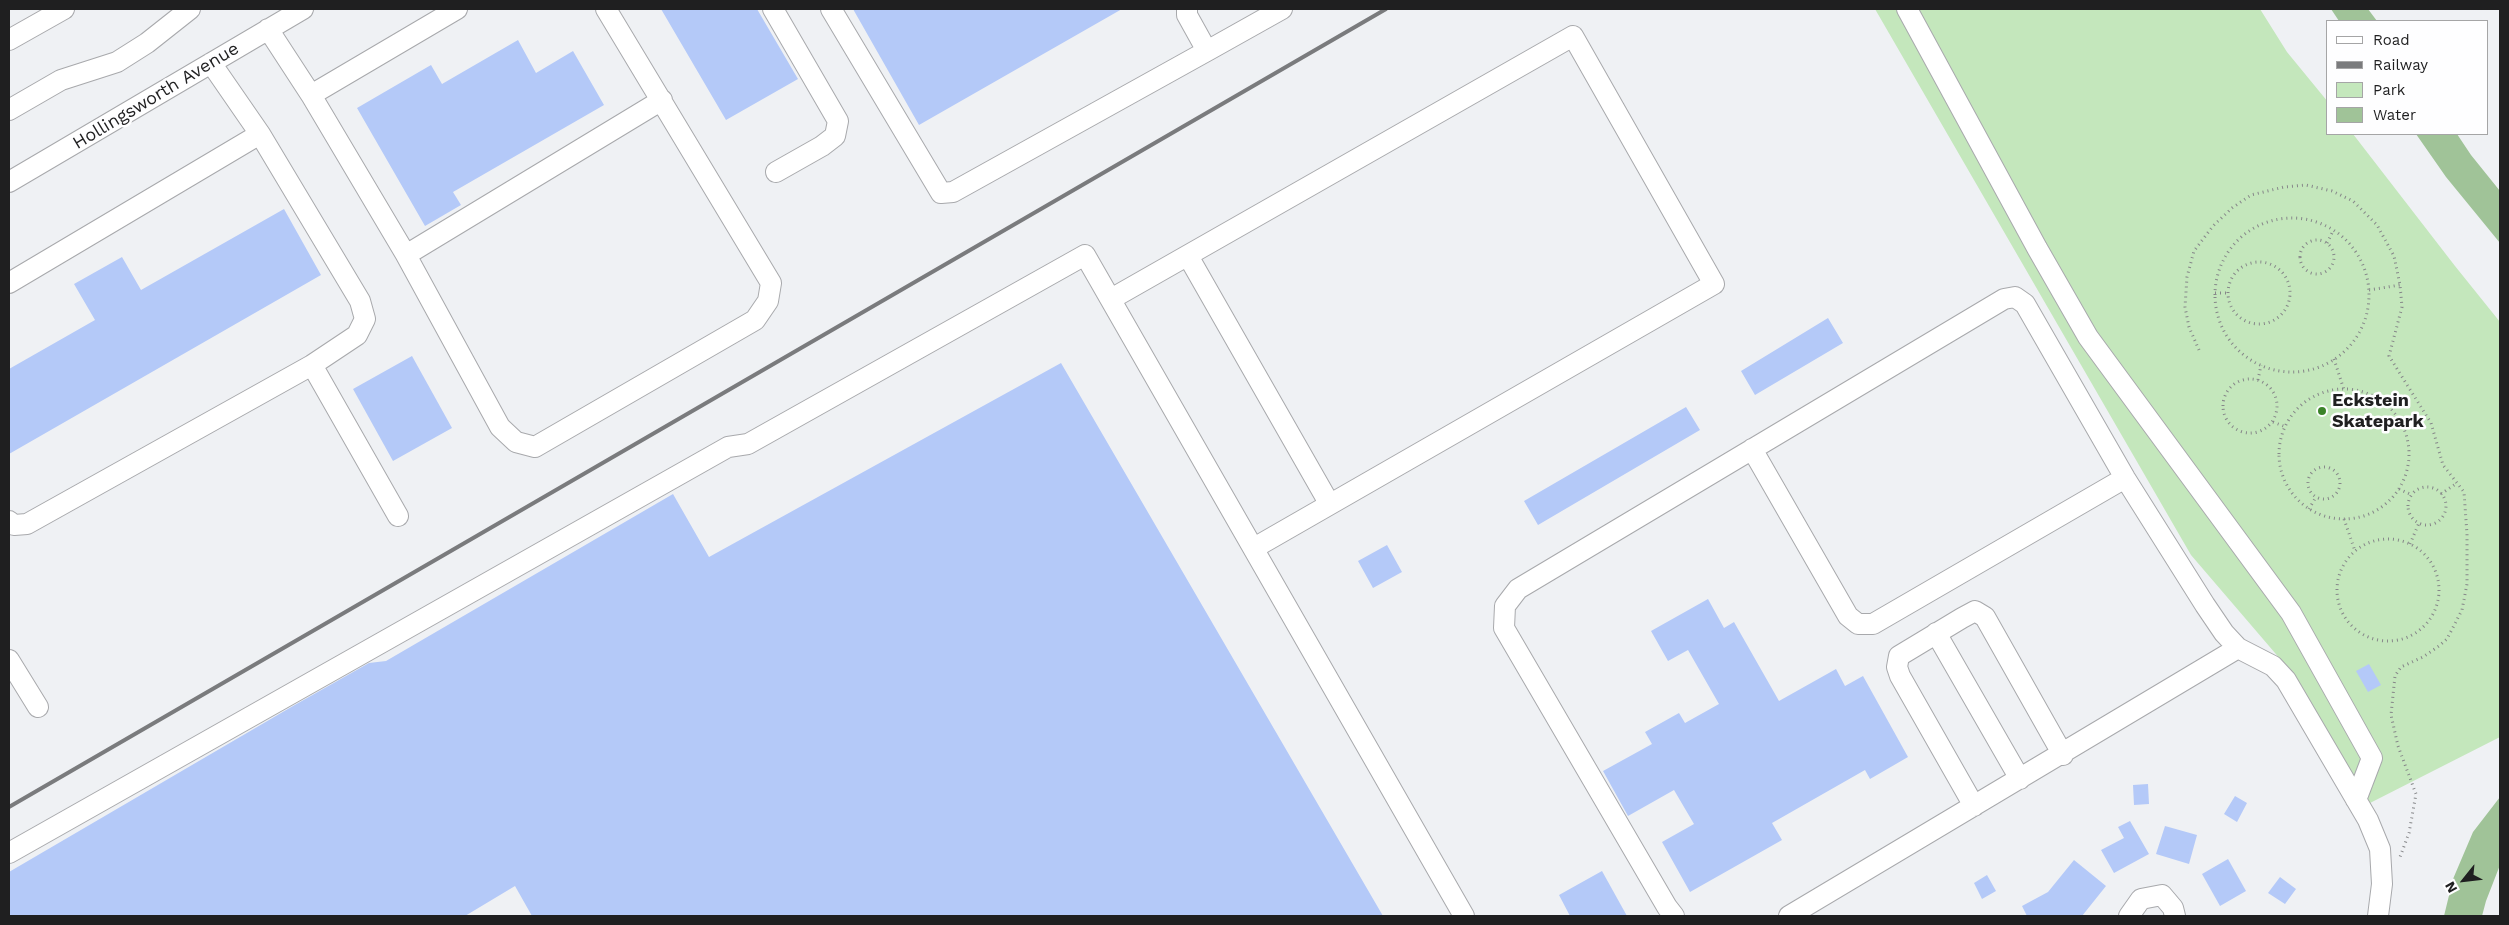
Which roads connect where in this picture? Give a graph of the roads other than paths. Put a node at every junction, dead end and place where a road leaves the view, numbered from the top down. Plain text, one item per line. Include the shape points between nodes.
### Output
1 (64, 9) edge
2 (190, 9) edge
3 (303, 9) edge
4 (457, 9) edge
5 (606, 9) edge
6 (774, 9) edge
7 (831, 9) edge
8 (1188, 9) edge
9 (1282, 9) edge
10 (1907, 9) edge
11 (268, 30) junction
12 (9, 40) edge
13 (1207, 51) junction
14 (211, 63) junction
15 (311, 95) junction
16 (662, 100) junction
17 (9, 110) edge
18 (260, 134) junction
19 (776, 172) dead end
20 (9, 182) edge
21 (406, 255) junction
22 (1188, 256) junction
23 (9, 283) edge
24 (1111, 299) junction
25 (312, 365) junction
26 (1752, 449) junction
27 (2125, 478) junction
28 (1329, 503) junction
29 (398, 516) dead end
30 (9, 521) edge
31 (1254, 548) junction
32 (1936, 633) junction
33 (2238, 648) junction
34 (9, 660) edge
35 (38, 707) dead end
36 (2063, 755) junction
37 (2020, 779) junction
38 (2356, 800) junction
39 (1974, 806) junction
40 (9, 853) edge
41 (1464, 916) edge
42 (1674, 916) edge
43 (1789, 916) edge
44 (2129, 916) edge
45 (2175, 916) edge
46 (2378, 916) edge

1 - 12 street
2 - 17 street via 117,62 61,80
3 - 11 street, Hollingsworth Avenue
4 - 15 street
5 - 16 street
6 - 19 street via 838,121 835,136
7 - 13 street via 941,193 953,192
8 - 13 street
9 - 13 street
10 - 38 street via 2036,248 2088,337 2291,613 2372,758
11 - 14 street, Hollingsworth Avenue
11 - 15 street
14 - 18 street
14 - 20 street, Hollingsworth Avenue
15 - 21 street
16 - 21 street
16 - 21 street via 771,283 768,301 755,320 535,447 516,442 500,427
18 - 23 street
18 - 25 street via 360,301 365,319 357,335
22 - 24 street
22 - 28 street
22 - 28 street via 1573,36 1714,284
24 - 31 street
24 - 40 street via 1085,255 748,444 728,447
25 - 29 street
25 - 30 street via 27,524 14,525
26 - 27 street via 1848,616 1858,624 1872,624
26 - 27 street via 2004,298 2015,296 2025,304
26 - 42 street via 1518,589 1505,606 1504,628
27 - 33 street via 2205,605
28 - 31 street
31 - 41 street
32 - 36 street via 1975,611 1985,617
32 - 37 street
32 - 39 street via 1899,656 1897,667
33 - 36 street
33 - 38 street via 2272,666 2286,680
34 - 35 street
36 - 37 street
37 - 39 street
38 - 46 street via 2380,849 2382,884
39 - 43 street
44 - 45 street via 2141,899 2162,895 2173,908

